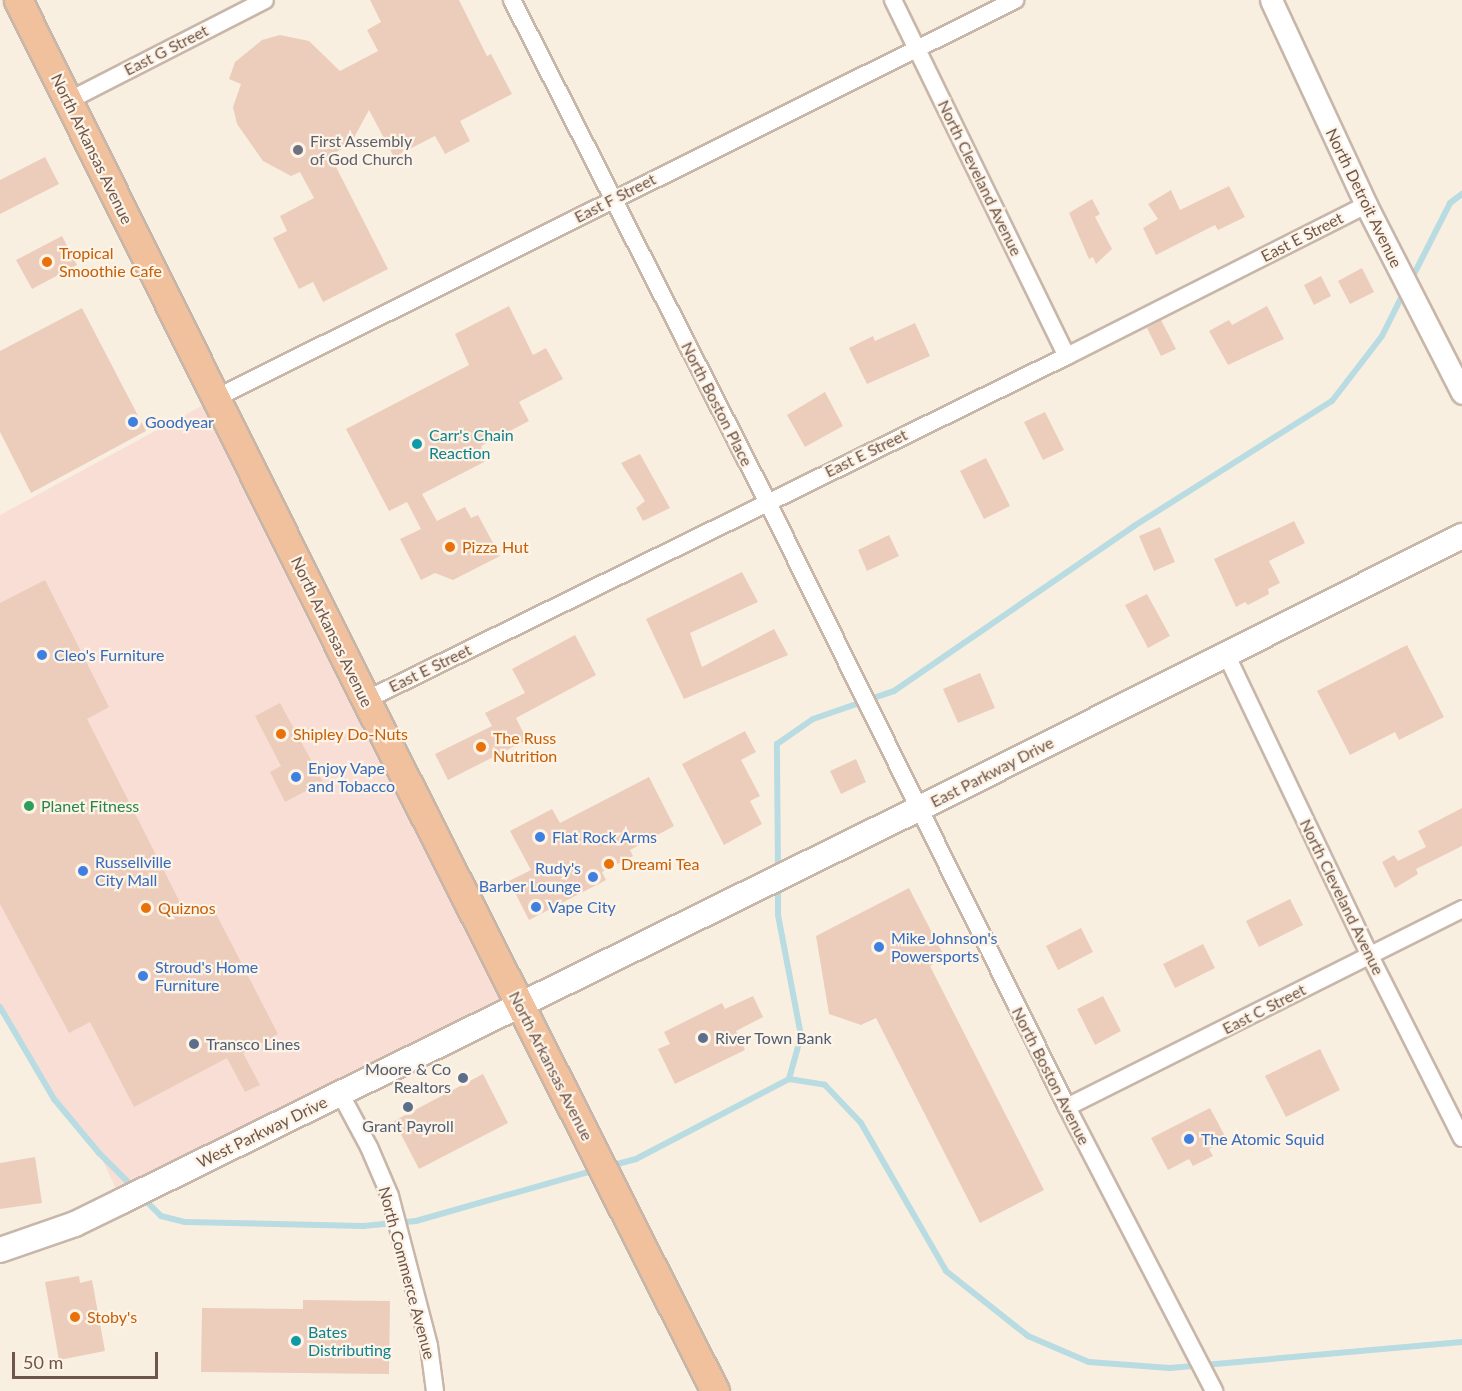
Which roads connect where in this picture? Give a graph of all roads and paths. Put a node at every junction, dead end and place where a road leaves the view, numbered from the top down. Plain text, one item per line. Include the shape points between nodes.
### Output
1 (18, 0) edge
2 (265, 0) edge
3 (512, 0) edge
4 (893, 0) edge
5 (1015, 0) edge
6 (1271, 0) edge
7 (916, 49) junction
8 (68, 101) junction
9 (612, 199) junction
10 (1366, 205) junction
11 (1066, 356) junction
12 (1462, 393) edge
13 (216, 398) junction
14 (767, 501) junction
15 (1462, 536) edge
16 (1226, 654) junction
17 (366, 700) junction
18 (918, 809) junction
19 (1462, 909) edge
20 (1370, 956) junction
21 (520, 1004) junction
22 (340, 1093) junction
23 (1066, 1107) junction
24 (1462, 1138) edge
25 (0, 1250) edge
26 (435, 1391) edge
27 (715, 1391) edge
28 (1214, 1391) edge

1 - 8 highway, North Arkansas Avenue
2 - 8 street, East G Street
3 - 9 street, North Boston Place
4 - 7 street, North Cleveland Avenue
5 - 7 street, East F Street
6 - 10 street, North Detroit Avenue
7 - 9 street, East F Street
7 - 11 street, North Cleveland Avenue
8 - 13 highway, North Arkansas Avenue
9 - 13 street, East F Street
9 - 14 street, North Boston Place
10 - 11 street, East E Street
10 - 12 street, North Detroit Avenue
11 - 14 street, East E Street
13 - 17 highway, North Arkansas Avenue
14 - 17 street, East E Street
14 - 18 street, North Boston Place
15 - 16 main road, East Parkway Drive
16 - 18 main road, East Parkway Drive
16 - 20 street, North Cleveland Avenue
17 - 21 highway, North Arkansas Avenue
18 - 21 main road, East Parkway Drive
18 - 23 street, North Boston Avenue
19 - 20 street, East C Street
20 - 23 street, East C Street
20 - 24 street, North Cleveland Avenue
21 - 22 main road, West Parkway Drive
21 - 27 highway, North Arkansas Avenue
22 - 25 main road, West Parkway Drive via 75,1224
22 - 26 street, North Commerce Avenue via 390,1196 429,1346
23 - 28 street, North Boston Avenue

